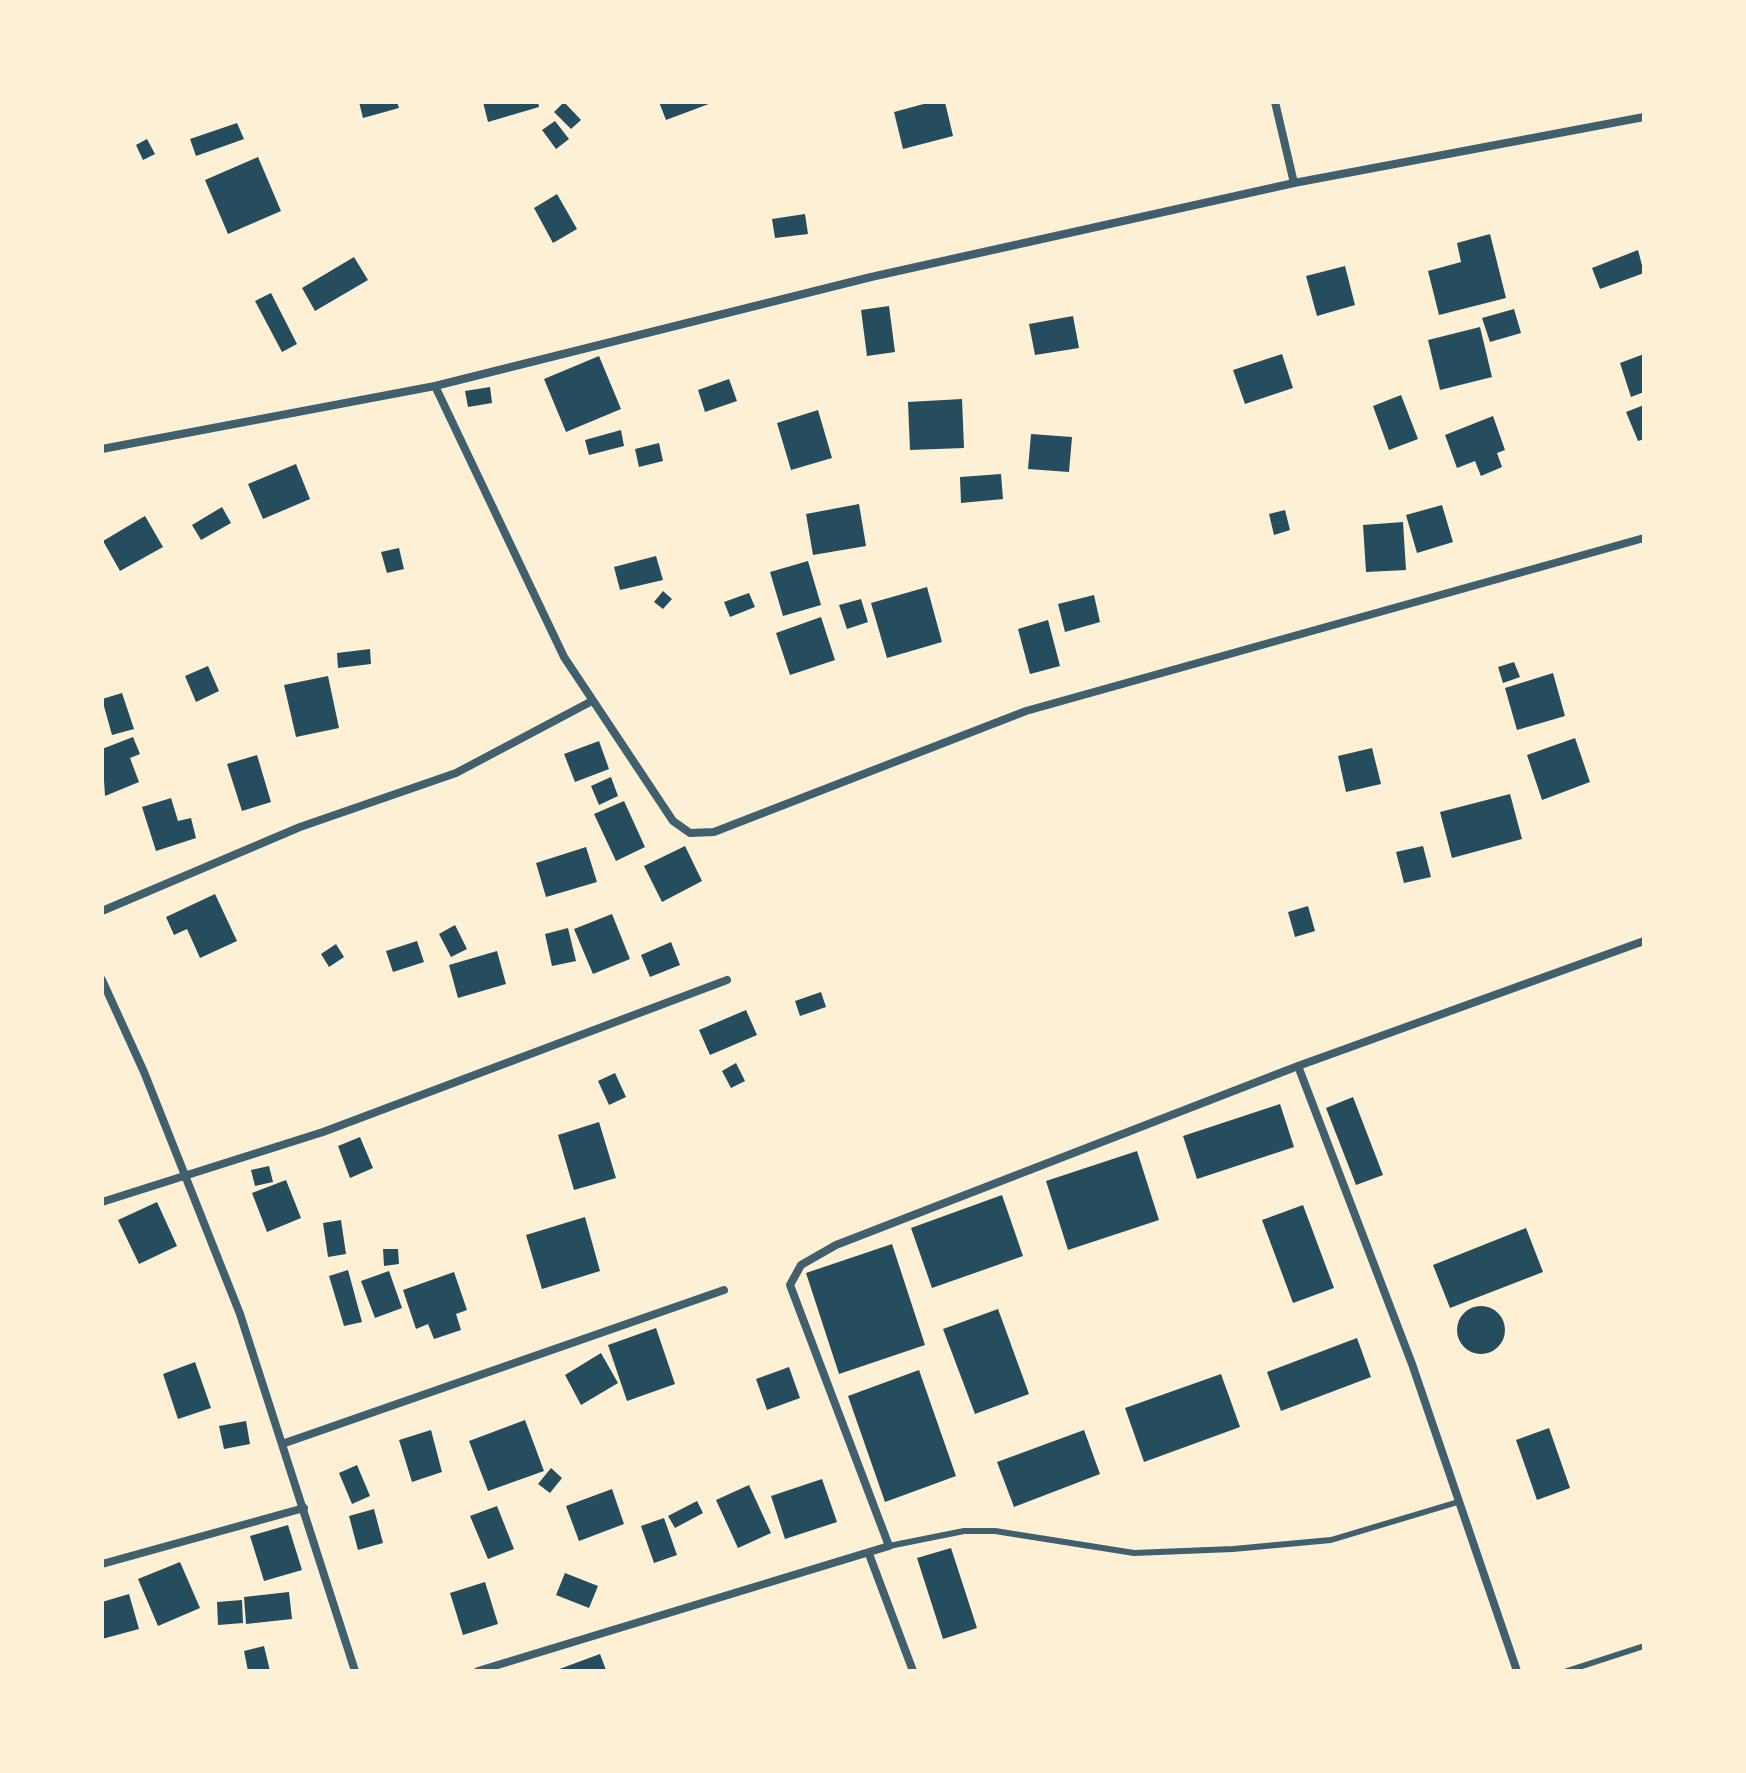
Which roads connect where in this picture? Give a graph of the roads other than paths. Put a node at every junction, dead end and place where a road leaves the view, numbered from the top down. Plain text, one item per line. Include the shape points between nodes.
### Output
1 (1275, 102) edge
2 (1644, 117) edge
3 (1294, 183) junction
4 (435, 386) junction
5 (102, 449) edge
6 (1644, 538) edge
7 (592, 701) junction
8 (102, 911) edge
9 (1644, 941) edge
10 (102, 980) edge
11 (727, 980) dead end
12 (1298, 1066) junction
13 (186, 1176) junction
14 (102, 1202) edge
15 (724, 1290) dead end
16 (282, 1444) junction
17 (1458, 1502) junction
18 (304, 1508) junction
19 (889, 1546) junction
20 (869, 1554) junction
21 (102, 1564) edge
22 (1644, 1646) edge
23 (355, 1671) edge
24 (478, 1671) edge
25 (913, 1671) edge
26 (1517, 1671) edge
27 (1567, 1671) edge

1 - 3 street
2 - 3 street
3 - 4 street via 871,277
4 - 5 street
4 - 7 street via 564,657
6 - 7 street via 1026,711 714,832 690,833 673,821
7 - 8 street via 456,773 300,827
9 - 12 street
10 - 13 street
11 - 13 street via 337,1127
12 - 17 street via 1412,1364
12 - 19 street via 836,1245 801,1265 790,1285
13 - 14 street
13 - 16 street via 240,1314
15 - 16 street
16 - 18 street
17 - 19 lane via 1331,1540 1233,1549 1134,1553 995,1531 964,1531
17 - 26 street
18 - 21 street
18 - 23 street
19 - 20 street
20 - 24 street
20 - 25 street
22 - 27 lane

